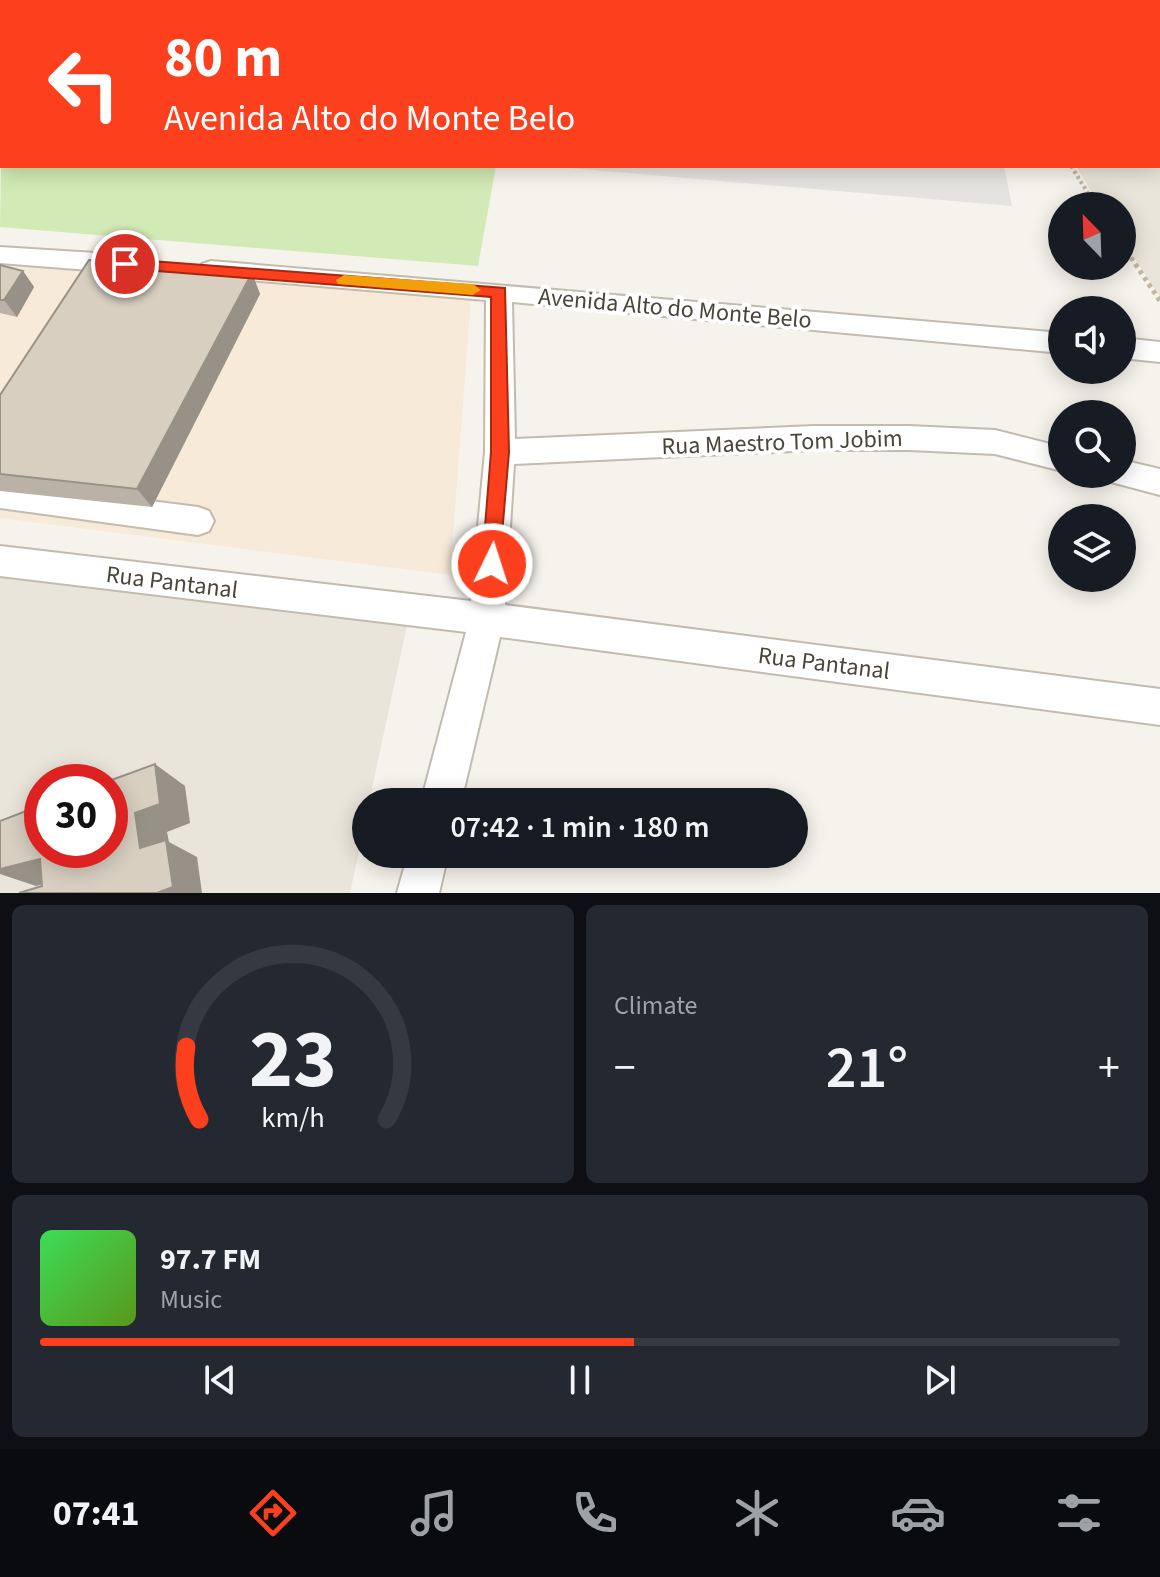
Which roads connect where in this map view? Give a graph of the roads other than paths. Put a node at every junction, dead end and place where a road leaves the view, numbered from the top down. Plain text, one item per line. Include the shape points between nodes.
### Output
1 (0, 255) edge
2 (156, 266) edge
3 (187, 269) edge
4 (499, 292) junction
5 (1048, 342) edge
6 (1136, 349) edge
7 (1160, 352) edge
8 (500, 452) junction
9 (1048, 455) edge
10 (1136, 476) edge
11 (1160, 482) edge
12 (0, 495) edge
13 (198, 521) dead end
14 (0, 561) edge
15 (487, 619) junction
16 (1160, 707) edge
17 (445, 788) edge
18 (424, 868) edge
19 (418, 893) edge

1 - 2 street
3 - 4 street, Avenida Alto do Monte Belo
4 - 5 street, Avenida Alto do Monte Belo
4 - 8 street
6 - 7 street
8 - 9 street, Rua Maestro Tom Jobim via 909,438 995,442
8 - 15 street
10 - 11 street
12 - 13 street
14 - 15 street, Rua Pantanal
15 - 16 street, Rua Pantanal
15 - 17 street
18 - 19 street

